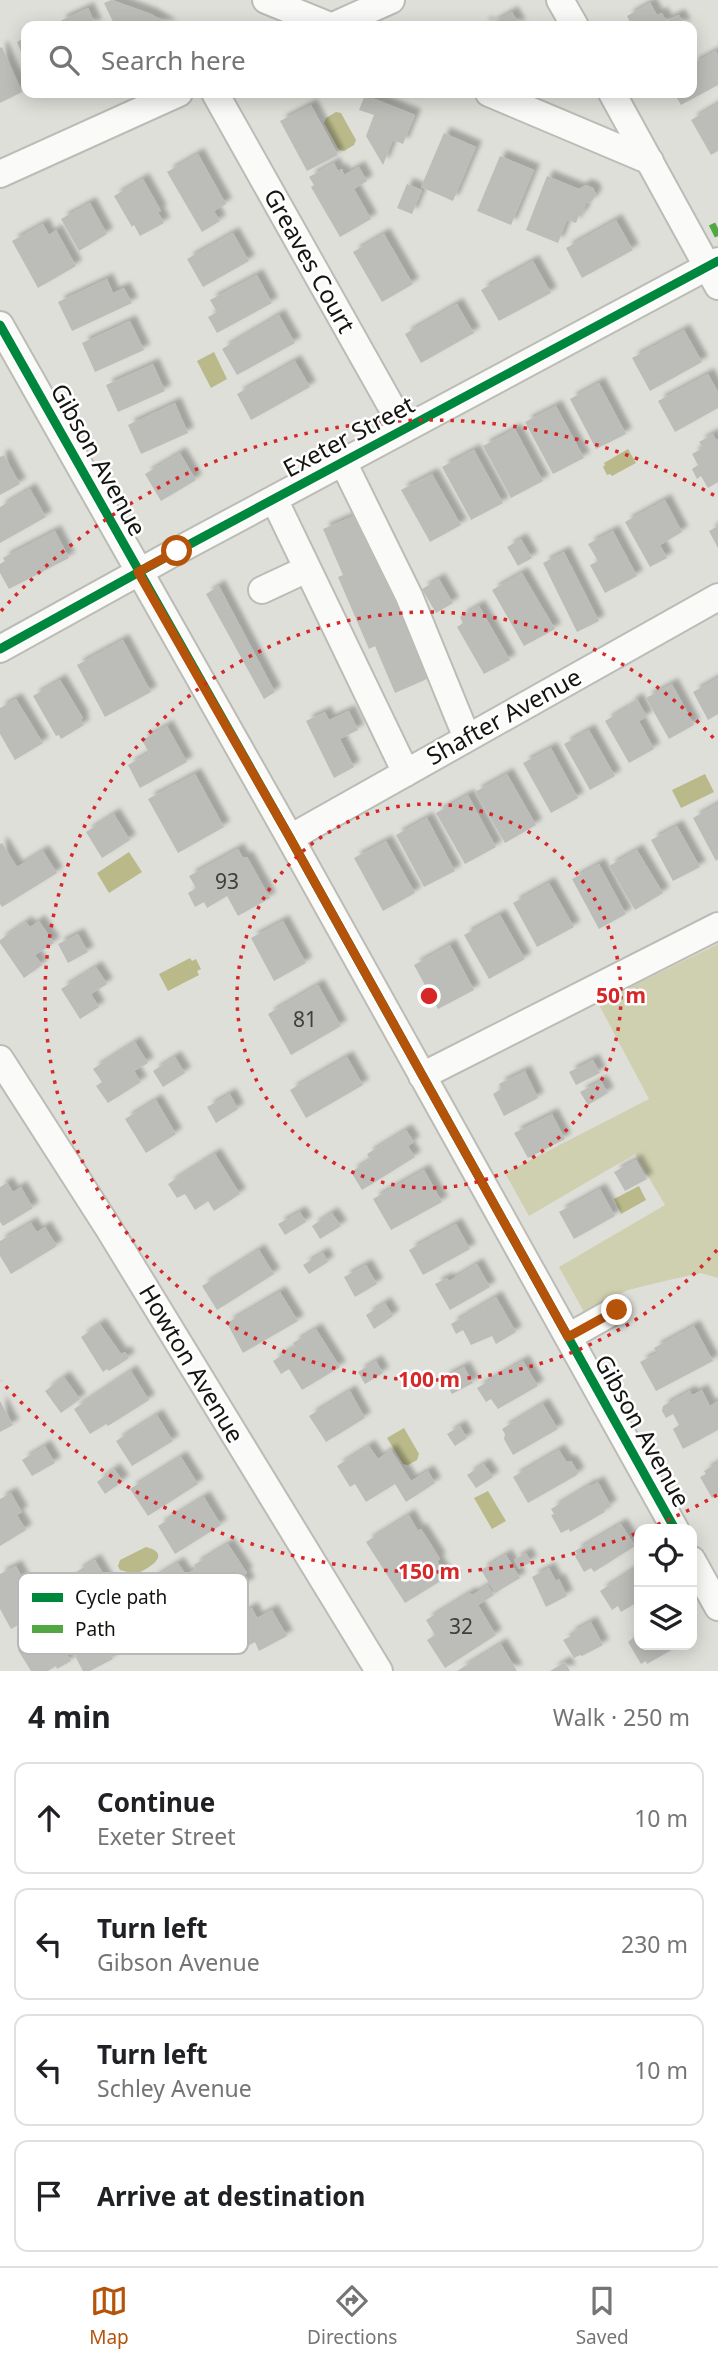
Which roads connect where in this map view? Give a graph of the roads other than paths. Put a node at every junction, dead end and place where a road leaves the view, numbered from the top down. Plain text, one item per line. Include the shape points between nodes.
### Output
1 (266, 0) edge
2 (391, 0) edge
3 (561, 0) edge
4 (319, 21) edge
5 (343, 21) edge
6 (572, 21) edge
7 (168, 98) edge
8 (218, 98) edge
9 (501, 98) edge
10 (615, 98) edge
11 (650, 161) junction
12 (0, 174) edge
13 (715, 271) edge
14 (0, 326) edge
15 (404, 429) junction
16 (343, 462) junction
17 (274, 499) junction
18 (307, 569) junction
19 (138, 572) junction
20 (262, 590) dead end
21 (718, 597) edge
22 (0, 649) edge
23 (467, 738) junction
24 (406, 772) junction
25 (290, 838) junction
26 (718, 926) edge
27 (0, 1059) edge
28 (422, 1076) junction
29 (617, 1310) dead end
30 (568, 1337) junction
31 (672, 1524) edge
32 (697, 1568) edge
33 (716, 1598) edge
34 (379, 1671) edge

1 - 4 street
2 - 5 street
3 - 6 street
7 - 12 street
8 - 15 street, Greaves Court
9 - 11 street
10 - 11 street
11 - 13 street
13 - 15 street, Exeter Street
14 - 19 street, Gibson Avenue
15 - 16 street, Exeter Street
16 - 17 street, Exeter Street
16 - 23 street via 409,596
17 - 18 street
17 - 19 street, Exeter Street
18 - 20 street
18 - 24 street
19 - 22 street, Exeter Street
19 - 25 street, Gibson Avenue
21 - 23 street, Shafter Avenue
23 - 24 street, Shafter Avenue
24 - 25 street, Shafter Avenue
25 - 28 street, Gibson Avenue
26 - 28 street
27 - 34 street, Howton Avenue
28 - 30 street, Gibson Avenue
29 - 30 street
30 - 31 street, Gibson Avenue
32 - 33 street

